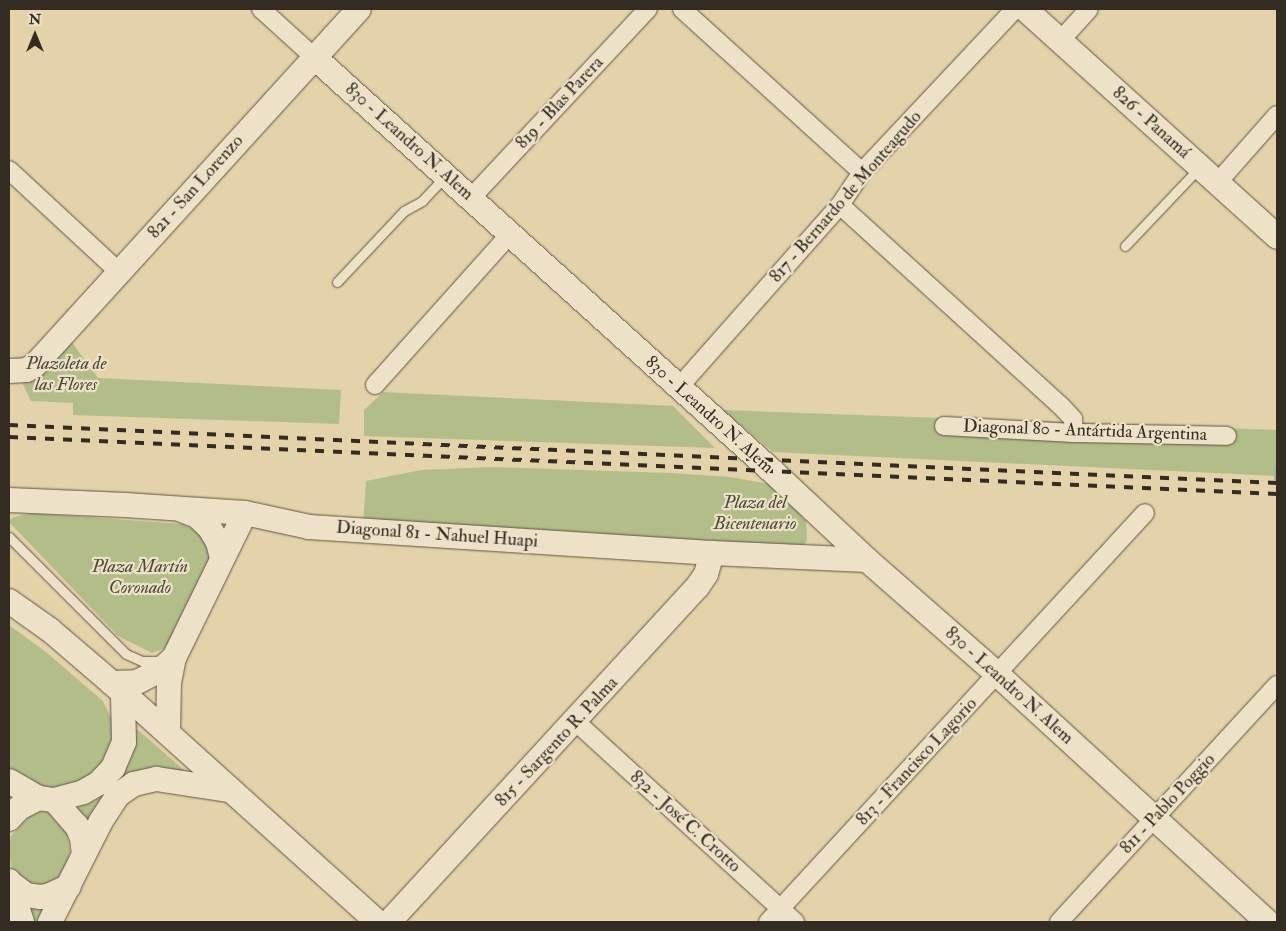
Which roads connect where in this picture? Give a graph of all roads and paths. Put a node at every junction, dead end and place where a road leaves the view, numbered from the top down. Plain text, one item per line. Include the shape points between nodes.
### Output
1 (261, 9) edge
2 (359, 9) edge
3 (648, 9) edge
4 (682, 9) edge
5 (1015, 9) edge
6 (1024, 9) edge
7 (1089, 9) edge
8 (1060, 41) junction
9 (314, 57) junction
10 (1277, 115) edge
11 (9, 170) edge
12 (862, 172) junction
13 (446, 175) junction
14 (1209, 175) junction
15 (471, 198) junction
16 (840, 205) junction
17 (510, 234) junction
18 (1277, 237) edge
19 (1125, 246) dead end
20 (119, 272) junction
21 (337, 282) dead end
22 (9, 371) edge
23 (375, 385) dead end
24 (679, 387) junction
25 (944, 426) dead end
26 (1074, 433) junction
27 (1227, 436) dead end
28 (9, 500) edge
29 (181, 510) junction
30 (245, 513) junction
31 (1145, 513) dead end
32 (9, 537) edge
33 (712, 553) junction
34 (222, 558) junction
35 (866, 560) junction
36 (9, 601) edge
37 (174, 658) junction
38 (997, 674) junction
39 (1277, 685) edge
40 (118, 689) junction
41 (576, 722) junction
42 (168, 733) junction
43 (9, 781) edge
44 (228, 790) junction
45 (46, 799) junction
46 (9, 819) edge
47 (1154, 819) junction
48 (84, 854) junction
49 (9, 881) edge
50 (68, 886) junction
51 (781, 909) junction
52 (22, 922) edge
53 (50, 922) edge
54 (377, 922) edge
55 (390, 922) edge
56 (768, 922) edge
57 (795, 922) edge
58 (1059, 922) edge
59 (1268, 922) edge

1 - 9 street, 830 - Leandro N. Alem
2 - 9 street, 821 - San Lorenzo
3 - 15 street, 819 - Blas Parera
4 - 12 street
5 - 12 street, 817 - Bernardo de Monteagudo
6 - 8 street, 826 - Panamá
7 - 8 street
8 - 14 street, 826 - Panamá
9 - 13 street, 830 - Leandro N. Alem
9 - 20 street, 821 - San Lorenzo
10 - 14 street
11 - 20 street
12 - 16 street, 817 - Bernardo de Monteagudo
13 - 15 street, 830 - Leandro N. Alem
13 - 21 lane via 422,201 404,210
14 - 18 street, 826 - Panamá
14 - 19 lane
15 - 17 street, 830 - Leandro N. Alem
16 - 24 street, 817 - Bernardo de Monteagudo
16 - 26 street via 1061,406 1073,419
17 - 23 street
17 - 24 street, 830 - Leandro N. Alem
20 - 22 street, 821 - San Lorenzo via 35,365 26,370
24 - 35 street, 830 - Leandro N. Alem
25 - 26 street, Diagonal 80 - Antártida Argentina
26 - 27 street, Diagonal 80 - Antártida Argentina
28 - 29 street, Diagonal 81 - Nahuel Huapi
29 - 30 street, Diagonal 81 - Nahuel Huapi
29 - 34 street via 196,516 209,528 218,542
30 - 33 street, Diagonal 81 - Nahuel Huapi via 309,527
30 - 34 street
31 - 38 street, 813 - Francisco Lagorio
32 - 37 lane via 126,654 152,662
33 - 35 street, Diagonal 81 - Nahuel Huapi
33 - 41 street, 815 - Sargento R. Palma via 706,574 698,586
34 - 37 street
35 - 38 street, 830 - Leandro N. Alem
36 - 40 street via 50,630
37 - 40 street via 159,671
37 - 42 street via 168,682
38 - 47 street, 830 - Leandro N. Alem
38 - 51 street, 813 - Francisco Lagorio
39 - 47 street, 811 - Pablo Poggio
40 - 42 street
40 - 45 street via 124,742 113,768 100,783 83,792
41 - 51 street, 832 - José C. Crotto
41 - 55 street, 815 - Sargento R. Palma
42 - 44 street
43 - 45 street
44 - 48 street via 156,779 134,784 118,795 107,810
44 - 54 street
45 - 46 street via 19,808
45 - 48 street via 77,826
47 - 58 street, 811 - Pablo Poggio
47 - 59 street, 830 - Leandro N. Alem
48 - 50 street
49 - 50 street via 26,895 40,897
49 - 52 street
50 - 53 street
51 - 56 street, 813 - Francisco Lagorio
51 - 57 street, 832 - José C. Crotto

